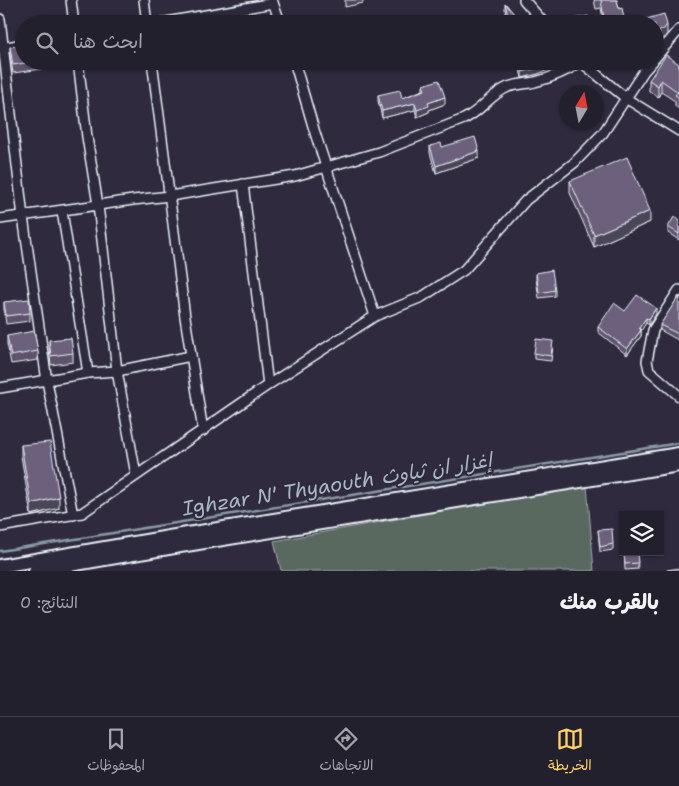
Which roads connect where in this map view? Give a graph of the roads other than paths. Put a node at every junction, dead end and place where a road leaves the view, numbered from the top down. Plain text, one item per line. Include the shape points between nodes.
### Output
1 (71, 0) edge
2 (144, 0) edge
3 (524, 0) edge
4 (273, 2) edge
5 (73, 15) edge
6 (146, 15) edge
7 (203, 15) edge
8 (278, 15) edge
9 (537, 15) edge
10 (0, 19) edge
11 (679, 30) edge
12 (15, 45) edge
13 (2, 47) edge
14 (664, 48) edge
15 (79, 70) edge
16 (153, 70) edge
17 (297, 70) edge
18 (568, 70) edge
19 (591, 70) edge
20 (647, 70) edge
21 (627, 99) junction
22 (679, 131) edge
23 (327, 168) junction
24 (243, 184) junction
25 (170, 196) junction
26 (98, 206) junction
27 (62, 211) junction
28 (23, 217) junction
29 (0, 219) edge
30 (679, 290) edge
31 (375, 316) junction
32 (191, 356) junction
33 (117, 371) junction
34 (88, 373) junction
35 (47, 381) junction
36 (268, 385) junction
37 (0, 388) edge
38 (677, 392) edge
39 (203, 431) junction
40 (679, 454) edge
41 (679, 465) edge
42 (136, 475) junction
43 (73, 514) junction
44 (0, 527) edge
45 (0, 566) edge
46 (35, 571) edge

1 - 5 street
2 - 6 street
3 - 9 street
4 - 7 street
4 - 8 street
10 - 13 street
11 - 14 street
12 - 13 street
13 - 28 street
15 - 26 street
16 - 25 street
17 - 23 street
18 - 23 street via 508,87 464,119
19 - 21 street
20 - 21 street
21 - 22 street
21 - 31 street via 589,148 526,200 464,270 422,297
23 - 24 street
23 - 31 street
24 - 25 street
24 - 36 street
25 - 26 street
25 - 32 street
26 - 27 street
26 - 33 street
27 - 28 street
27 - 34 street
28 - 29 street
28 - 35 street
30 - 38 street via 652,330 647,361 649,370
31 - 36 street
32 - 33 street
32 - 39 street
33 - 34 street
33 - 42 street
34 - 35 street
35 - 37 street
35 - 43 street
36 - 39 street
39 - 42 street
40 - 45 street
41 - 46 street
42 - 43 street via 82,513
43 - 44 street

